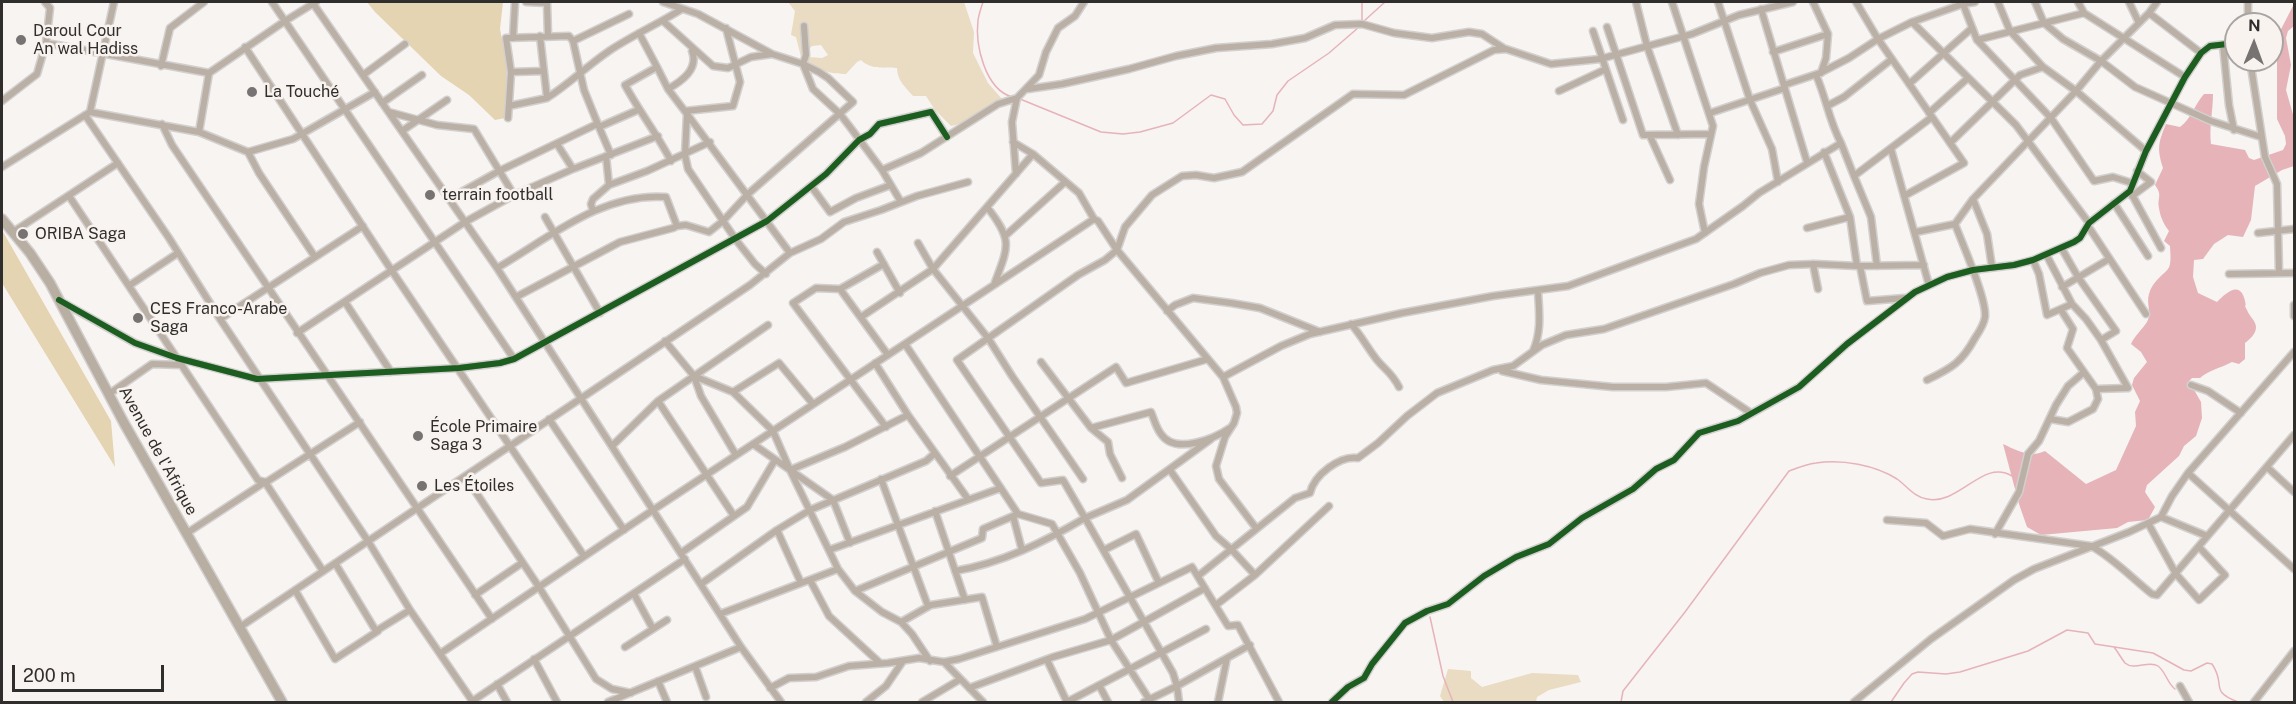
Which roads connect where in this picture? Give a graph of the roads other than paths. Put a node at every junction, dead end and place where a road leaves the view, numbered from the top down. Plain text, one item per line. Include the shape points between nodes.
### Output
1 (45, 2) edge
2 (114, 2) edge
3 (204, 2) edge
4 (272, 2) edge
5 (314, 2) edge
6 (515, 2) edge
7 (526, 2) edge
8 (663, 2) edge
9 (1084, 2) edge
10 (1636, 2) edge
11 (1672, 2) edge
12 (1718, 2) edge
13 (1793, 2) edge
14 (1812, 2) edge
15 (1856, 2) edge
16 (1975, 2) edge
17 (1998, 2) edge
18 (2035, 2) edge
19 (2078, 2) edge
20 (2129, 2) edge
21 (2157, 2) edge
22 (1962, 3) edge
23 (1774, 4) edge
24 (682, 9) junction
25 (1761, 9) junction
26 (2084, 13) junction
27 (2149, 13) junction
28 (629, 14) dead end
29 (285, 21) junction
30 (663, 21) junction
31 (1725, 21) junction
32 (1912, 22) junction
33 (2044, 23) junction
34 (2139, 23) junction
35 (804, 26) dead end
36 (1607, 27) dead end
37 (726, 28) junction
38 (1972, 28) junction
39 (1593, 31) dead end
40 (2010, 31) junction
41 (639, 33) junction
42 (1828, 34) junction
43 (1683, 35) junction
44 (540, 36) junction
45 (548, 36) junction
46 (513, 38) junction
47 (1878, 39) junction
48 (2123, 39) junction
49 (1977, 40) junction
50 (573, 41) junction
51 (46, 43) junction
52 (405, 44) dead end
53 (2223, 45) joint
54 (1647, 46) junction
55 (246, 47) junction
56 (691, 49) junction
57 (1506, 49) junction
58 (1773, 52) junction
59 (2201, 53) junction
60 (102, 54) junction
61 (772, 54) junction
62 (1616, 54) junction
63 (1944, 54) junction
64 (1600, 59) junction
65 (1893, 60) junction
66 (2101, 61) junction
67 (803, 64) junction
68 (735, 65) junction
69 (161, 66) junction
70 (657, 67) junction
71 (2043, 67) junction
72 (1604, 70) junction
73 (544, 71) junction
74 (511, 72) junction
75 (2252, 72) edge
76 (209, 73) junction
77 (580, 73) junction
78 (1818, 74) junction
79 (363, 75) junction
80 (422, 75) dead end
81 (2185, 77) junction
82 (1968, 78) junction
83 (2015, 80) junction
84 (1909, 84) junction
85 (1785, 87) junction
86 (668, 89) junction
87 (1028, 89) junction
88 (1558, 91) dead end
89 (375, 92) junction
90 (2076, 92) junction
91 (1017, 98) junction
92 (547, 99) junction
93 (447, 100) dead end
94 (1750, 100) junction
95 (2, 101) edge
96 (382, 103) junction
97 (1992, 103) junction
98 (2172, 104) junction
99 (509, 106) junction
100 (1827, 106) junction
101 (345, 109) junction
102 (638, 110) junction
103 (388, 112) junction
104 (686, 112) junction
105 (1710, 113) junction
106 (87, 114) junction
107 (840, 114) junction
108 (1931, 115) junction
109 (2051, 117) junction
110 (508, 118) dead end
111 (418, 120) junction
112 (1623, 120) dead end
113 (162, 124) junction
114 (598, 125) junction
115 (2234, 130) junction
116 (402, 131) junction
117 (199, 132) junction
118 (303, 134) junction
119 (1710, 134) junction
120 (1678, 135) junction
121 (658, 136) junction
122 (1650, 136) junction
123 (947, 137) junction
124 (2262, 137) junction
125 (859, 140) junction
126 (2027, 141) junction
127 (710, 142) junction
128 (1013, 142) junction
129 (1841, 143) junction
130 (1950, 143) junction
131 (557, 144) junction
132 (1892, 148) junction
133 (2146, 151) junction
134 (248, 152) junction
135 (1824, 152) junction
136 (1033, 154) junction
137 (685, 155) junction
138 (608, 156) junction
139 (671, 161) junction
140 (1807, 162) junction
141 (118, 163) junction
142 (2, 167) edge
143 (573, 169) junction
144 (882, 170) junction
145 (499, 171) junction
146 (2137, 171) junction
147 (1016, 174) junction
148 (1854, 176) junction
149 (1670, 180) dead end
150 (969, 182) dead end
151 (1065, 182) junction
152 (1778, 182) junction
153 (2132, 183) junction
154 (609, 184) junction
155 (891, 185) junction
156 (811, 186) junction
157 (2131, 193) junction
158 (748, 194) junction
159 (69, 195) junction
160 (514, 195) junction
161 (1904, 196) junction
162 (449, 199) junction
163 (1973, 199) junction
164 (901, 202) junction
165 (2114, 203) junction
166 (987, 207) junction
167 (592, 211) junction
168 (545, 217) dead end
169 (1850, 217) junction
170 (2, 219) edge
171 (1095, 219) junction
172 (723, 221) junction
173 (767, 221) junction
174 (465, 222) junction
175 (1955, 224) junction
176 (2088, 225) junction
177 (363, 226) junction
178 (677, 226) junction
179 (1807, 228) dead end
180 (2295, 229) edge
181 (2279, 231) junction
182 (13, 232) junction
183 (1916, 232) junction
184 (1705, 233) junction
185 (2258, 233) dead end
186 (554, 234) junction
187 (1005, 236) junction
188 (736, 240) junction
189 (435, 243) junction
190 (918, 243) dead end
191 (2162, 248) dead end
192 (2062, 249) junction
193 (1117, 250) junction
194 (877, 252) dead end
195 (178, 253) junction
196 (790, 253) junction
197 (2047, 256) junction
198 (2148, 256) dead end
199 (315, 257) junction
200 (2109, 259) junction
201 (2033, 260) junction
202 (884, 264) junction
203 (1813, 264) junction
204 (1924, 265) junction
205 (573, 266) junction
206 (1858, 266) junction
207 (1877, 266) junction
208 (1992, 267) junction
209 (497, 268) junction
210 (933, 269) junction
211 (1973, 270) junction
212 (392, 271) junction
213 (2279, 273) junction
214 (2295, 273) edge
215 (766, 274) junction
216 (2229, 274) dead end
217 (2078, 277) junction
218 (130, 285) junction
219 (994, 285) junction
220 (1929, 285) junction
221 (267, 287) junction
222 (2062, 287) junction
223 (840, 289) junction
224 (1818, 289) dead end
225 (1538, 291) junction
226 (900, 292) junction
227 (516, 297) junction
228 (1907, 298) junction
229 (59, 300) junction
230 (345, 302) junction
231 (2072, 304) junction
232 (964, 305) junction
233 (2295, 305) edge
234 (2061, 310) junction
235 (1167, 311) junction
236 (600, 313) junction
237 (2146, 314) dead end
238 (861, 316) junction
239 (2295, 316) edge
240 (219, 319) junction
241 (1351, 324) junction
242 (768, 325) dead end
243 (1321, 332) junction
244 (297, 333) junction
245 (988, 338) junction
246 (2101, 340) junction
247 (665, 341) junction
248 (546, 342) junction
249 (904, 344) junction
250 (2295, 352) edge
251 (1532, 354) junction
252 (888, 355) junction
253 (177, 358) junction
254 (514, 359) junction
255 (1208, 359) junction
256 (1041, 362) dead end
257 (875, 363) junction
258 (182, 365) junction
259 (459, 368) junction
260 (1493, 370) junction
261 (391, 372) junction
262 (2083, 373) junction
263 (327, 376) junction
264 (694, 376) junction
265 (1223, 377) junction
266 (261, 379) junction
267 (851, 380) junction
268 (1927, 380) dead end
269 (2191, 385) dead end
270 (1399, 387) dead end
271 (2096, 389) junction
272 (733, 392) junction
273 (110, 394) junction
274 (581, 398) junction
275 (1068, 398) junction
276 (658, 401) junction
277 (813, 404) junction
278 (1751, 413) junction
279 (2241, 413) junction
280 (908, 415) junction
281 (1040, 417) junction
282 (549, 419) junction
283 (2050, 419) junction
284 (360, 423) junction
285 (1232, 426) junction
286 (886, 427) junction
287 (1091, 428) junction
288 (772, 431) junction
289 (2295, 435) edge
290 (1011, 436) junction
291 (1211, 439) junction
292 (753, 444) junction
293 (511, 445) junction
294 (612, 446) junction
295 (310, 454) junction
296 (934, 454) junction
297 (736, 455) junction
298 (980, 457) junction
299 (775, 460) junction
300 (2266, 467) junction
301 (790, 470) junction
302 (1170, 470) junction
303 (2188, 473) junction
304 (706, 474) junction
305 (465, 476) junction
306 (950, 476) junction
307 (1122, 478) dead end
308 (881, 479) junction
309 (1083, 479) dead end
310 (265, 482) junction
311 (1001, 488) junction
312 (2295, 492) edge
313 (968, 499) junction
314 (833, 500) junction
315 (1329, 506) dead end
316 (417, 508) junction
317 (653, 510) junction
318 (810, 510) junction
319 (2229, 510) junction
320 (935, 511) junction
321 (1015, 515) junction
322 (734, 516) junction
323 (2161, 517) junction
324 (1085, 518) junction
325 (1887, 520) dead end
326 (2148, 523) junction
327 (899, 525) junction
328 (1256, 528) junction
329 (624, 530) junction
330 (777, 530) junction
331 (187, 533) junction
332 (1058, 534) junction
333 (1995, 534) junction
334 (2207, 536) junction
335 (368, 541) junction
336 (850, 543) junction
337 (2091, 546) junction
338 (2199, 547) junction
339 (1231, 549) junction
340 (829, 550) junction
341 (1022, 550) junction
342 (1104, 550) junction
343 (949, 552) junction
344 (584, 556) junction
345 (683, 556) junction
346 (335, 563) junction
347 (522, 563) junction
348 (914, 566) junction
349 (838, 569) junction
350 (2295, 569) edge
351 (323, 571) junction
352 (955, 571) junction
353 (2176, 574) junction
354 (1255, 575) junction
355 (1198, 576) junction
356 (810, 580) junction
357 (801, 583) junction
358 (1159, 583) junction
359 (701, 584) junction
360 (539, 587) junction
361 (1205, 588) junction
362 (295, 590) junction
363 (855, 591) junction
364 (634, 594) junction
365 (475, 595) junction
366 (1130, 596) junction
367 (965, 600) junction
368 (1216, 605) junction
369 (928, 606) junction
370 (410, 610) junction
371 (1098, 612) junction
372 (720, 614) junction
373 (492, 619) junction
374 (668, 620) dead end
375 (1144, 621) junction
376 (901, 622) junction
377 (240, 627) junction
378 (653, 629) junction
379 (1206, 629) dead end
380 (378, 631) junction
381 (568, 636) junction
382 (1111, 640) junction
383 (1250, 645) junction
384 (997, 646) junction
385 (625, 647) dead end
386 (741, 647) junction
387 (2295, 651) edge
388 (1161, 652) junction
389 (441, 653) junction
390 (1227, 658) junction
391 (534, 659) junction
392 (1047, 660) junction
393 (903, 661) junction
394 (930, 661) junction
395 (944, 662) junction
396 (880, 663) junction
397 (695, 666) junction
398 (1130, 669) junction
399 (959, 680) junction
400 (658, 681) junction
401 (497, 684) junction
402 (1099, 685) junction
403 (1177, 686) junction
404 (2180, 686) dead end
405 (770, 688) junction
406 (969, 688) junction
407 (630, 693) junction
408 (706, 697) dead end
409 (1146, 701) edge
410 (282, 702) edge
411 (472, 702) edge
412 (507, 702) edge
413 (557, 702) edge
414 (608, 702) edge
415 (667, 702) edge
416 (781, 702) edge
417 (866, 702) edge
418 (922, 702) edge
419 (983, 702) edge
420 (1067, 702) edge
421 (1108, 702) edge
422 (1179, 702) edge
423 (1218, 702) edge
424 (1279, 702) edge
425 (1332, 702) edge
426 (1854, 702) edge
427 (2189, 702) edge
428 (2254, 702) edge

1 - 51 street via 50,9
2 - 60 street
3 - 69 street via 170,28
4 - 29 street
5 - 29 street
5 - 79 street
6 - 46 street
7 - 45 street via 547,3
8 - 24 street
9 - 87 street via 1075,16 1058,28 1039,75
10 - 54 street
11 - 43 street
12 - 31 street
13 - 23 street
14 - 42 street
15 - 47 street
16 - 22 street
17 - 40 street
18 - 33 street
19 - 26 street
20 - 34 street
21 - 27 street
22 - 32 street
22 - 38 street
23 - 25 street
24 - 30 street
24 - 37 street
25 - 31 street
25 - 58 street
26 - 33 street
26 - 48 street
27 - 34 street
27 - 59 street
28 - 50 street
29 - 55 street
29 - 101 street
30 - 41 street
30 - 56 street
31 - 43 street
31 - 94 street
32 - 47 street
32 - 63 street
33 - 40 street
33 - 66 street
34 - 48 street
35 - 67 street
36 - 62 street
37 - 61 street
37 - 68 street
38 - 49 street
38 - 63 street
39 - 64 street
40 - 49 street
40 - 71 street
41 - 70 street
41 - 77 street
42 - 58 street
42 - 78 street via 1826,58
43 - 54 street
43 - 105 street
44 - 45 street
44 - 46 street
44 - 73 street
45 - 50 street via 569,36
46 - 74 street via 506,38
47 - 65 street
47 - 78 street
48 - 66 street
48 - 81 street
49 - 83 street
50 - 77 street
51 - 60 street
51 - 95 street via 37,74
52 - 79 street
53 - 59 street via 2210,46
53 - 115 street
54 - 62 street
54 - 120 street
55 - 76 street
55 - 118 street
56 - 68 street via 712,66
56 - 86 street via 694,60 688,74
57 - 64 street via 1551,64
57 - 87 street via 1482,34 1469,32 1432,38 1362,24 1335,25 1305,38 1216,48
57 - 193 street via 1494,50 1404,94 1353,94 1242,172 1215,178 1182,176 1152,195 1125,227
58 - 85 street
59 - 81 street
60 - 69 street
60 - 106 street
61 - 67 street
61 - 68 street
62 - 64 street
62 - 122 street via 1642,133
63 - 82 street
63 - 84 street
64 - 72 street
65 - 84 street
65 - 100 street
66 - 90 street
66 - 98 street via 2135,87
67 - 107 street via 818,96
67 - 107 street via 828,78 853,102
68 - 104 street via 740,82 733,106
69 - 76 street
70 - 86 street
70 - 102 street via 625,85
71 - 83 street
71 - 90 street
72 - 88 street
72 - 112 street
73 - 74 street
73 - 92 street
74 - 99 street
75 - 124 street
76 - 117 street
77 - 92 street
77 - 114 street
78 - 85 street
78 - 100 street
79 - 89 street
80 - 96 street
81 - 98 street
82 - 97 street
82 - 108 street
83 - 97 street
83 - 109 street
84 - 108 street
85 - 94 street
85 - 140 street
86 - 104 street
87 - 91 street
89 - 96 street
89 - 101 street
90 - 109 street
90 - 133 street
91 - 123 street via 998,104
91 - 128 street
92 - 99 street
93 - 111 street
94 - 105 street
94 - 152 street via 1772,149
96 - 103 street
97 - 126 street
97 - 130 street
98 - 115 street
98 - 133 street
99 - 110 street
100 - 129 street
101 - 118 street
101 - 189 street
102 - 114 street
102 - 121 street
103 - 111 street
103 - 116 street
104 - 127 street
104 - 137 street
105 - 119 street
106 - 113 street
106 - 141 street
106 - 142 street
107 - 125 street
107 - 158 street
108 - 130 street
108 - 132 street
109 - 126 street
109 - 153 street via 2094,181 2114,177
111 - 116 street
111 - 145 street via 474,129
113 - 117 street
113 - 221 street
114 - 131 street
114 - 138 street
115 - 124 street
116 - 162 street
117 - 134 street
118 - 134 street
118 - 177 street
119 - 120 street
119 - 184 street via 1699,204
120 - 122 street
121 - 138 street
121 - 139 street
122 - 149 street
123 - 125 street via 931,112 879,124
123 - 144 street
124 - 181 street via 2268,166 2277,184
125 - 144 street
125 - 156 street
126 - 163 street
126 - 176 street
127 - 137 street
127 - 158 street
128 - 136 street
128 - 147 street
129 - 135 street
129 - 148 street
130 - 161 street via 1964,163
131 - 143 street
131 - 145 street
132 - 148 street
132 - 161 street
133 - 146 street
134 - 199 street
135 - 140 street
135 - 169 street
136 - 147 street
136 - 151 street
137 - 139 street
137 - 172 street via 688,170
138 - 143 street
138 - 154 street
139 - 154 street
140 - 152 street
141 - 159 street
141 - 195 street
143 - 160 street
144 - 155 street
145 - 160 street
145 - 162 street
146 - 153 street
146 - 157 street via 2151,182
147 - 166 street
148 - 207 street via 1871,217
150 - 164 street
151 - 171 street via 1079,193
151 - 187 street
152 - 184 street
153 - 157 street
154 - 167 street via 593,199
155 - 156 street via 830,212
155 - 164 street
156 - 173 street
157 - 165 street
157 - 191 street
158 - 172 street
158 - 173 street
159 - 182 street
159 - 218 street
160 - 174 street
161 - 183 street
162 - 174 street
163 - 175 street
163 - 208 street via 1987,234
164 - 196 street via 844,222
165 - 176 street
165 - 198 street
166 - 187 street
166 - 210 street
167 - 178 street via 640,197 666,196
167 - 186 street
168 - 186 street
169 - 179 street
169 - 206 street
170 - 182 main road, Avenue de l'Afrique
171 - 193 street
171 - 219 street
172 - 178 street via 709,232
172 - 188 street
173 - 188 street
173 - 196 street
174 - 189 street
174 - 209 street
175 - 183 street
175 - 211 street
176 - 192 street via 2080,238
176 - 200 street
177 - 199 street
177 - 212 street
178 - 205 street via 620,242
180 - 181 street
181 - 185 street
181 - 213 street
182 - 229 main road, Avenue de l'Afrique
183 - 204 street
184 - 225 street via 1568,286
186 - 205 street
186 - 209 street
187 - 219 street
188 - 215 street
188 - 236 street
189 - 212 street
189 - 254 street
190 - 210 street
192 - 197 street
192 - 217 street
193 - 235 street
193 - 245 street
194 - 202 street
195 - 218 street
195 - 240 street
196 - 215 street
197 - 201 street
197 - 222 street
199 - 221 street
200 - 217 street
200 - 237 street
201 - 208 street
201 - 234 street via 2048,315
202 - 223 street
202 - 226 street
203 - 206 street
203 - 224 street
203 - 251 street via 1789,265 1760,273 1604,329 1558,338
204 - 207 street
204 - 220 street
205 - 227 street
205 - 236 street
206 - 207 street
206 - 228 street via 1867,302
208 - 211 street
209 - 227 street
210 - 226 street
210 - 232 street
211 - 220 street
211 - 268 street via 1985,312 1982,326 1962,360
212 - 230 street
212 - 259 street
213 - 214 street
213 - 216 street
215 - 247 street
217 - 222 street
217 - 246 street via 2116,331
218 - 253 street
219 - 232 street
220 - 228 street
221 - 240 street
221 - 244 street
222 - 231 street
223 - 238 street
223 - 267 street via 816,288 793,303
225 - 241 street
225 - 251 street via 1540,326
226 - 238 street
227 - 248 street
228 - 278 street via 1799,387
229 - 253 street via 135,343
229 - 273 main road, Avenue de l'Afrique
230 - 244 street
230 - 261 street
231 - 234 street
231 - 246 street
232 - 245 street
232 - 249 street
233 - 239 street
234 - 262 street via 2073,329 2067,348
235 - 243 street via 1193,298 1231,303 1260,308
235 - 255 street
236 - 248 street
238 - 252 street
240 - 266 street
241 - 243 street
241 - 270 street
242 - 264 street
243 - 265 street via 1281,346
244 - 263 street
245 - 281 street
245 - 290 street via 957,360
246 - 271 street via 2128,388
247 - 264 street
247 - 274 street
248 - 254 street
248 - 274 street
249 - 252 street
249 - 298 street
250 - 279 street
251 - 260 street via 1512,366
252 - 257 street
253 - 258 street
253 - 266 street
254 - 259 street
255 - 265 street
255 - 275 street via 1126,383 1116,367
256 - 275 street
257 - 267 street
257 - 280 street
258 - 273 street via 148,365
258 - 310 street via 256,478
259 - 261 street
259 - 293 street
260 - 278 street via 1541,380 1613,387 1706,383
260 - 328 street via 1437,393 1358,458 1330,465 1311,486 1310,493 1295,498
261 - 263 street
262 - 271 street
262 - 283 street via 2068,386
263 - 266 street
263 - 284 street
264 - 272 street
264 - 276 street
264 - 297 street via 701,396
265 - 285 street via 1236,407
266 - 295 street
267 - 277 street
267 - 286 street
269 - 279 street via 2208,391
271 - 283 street via 2098,399 2092,409 2068,422
272 - 277 street via 779,363
272 - 288 street
273 - 331 main road, Avenue de l'Afrique
274 - 282 street
274 - 294 street
275 - 281 street
275 - 287 street
276 - 294 street
276 - 304 street
277 - 288 street
278 - 425 street via 1727,426 1700,433 1679,456 1545,546 1516,557 1448,604 1405,623 1364,678
279 - 303 street
280 - 286 street
280 - 296 street
281 - 290 street
281 - 309 street
282 - 293 street
282 - 329 street
283 - 333 street via 2025,459 2019,492
284 - 295 street
284 - 316 street
285 - 291 street
285 - 328 street via 1216,466 1219,479
286 - 301 street
287 - 291 street via 1151,412 1161,436 1175,444
287 - 307 street via 1108,442
288 - 292 street
288 - 301 street
289 - 300 street
290 - 298 street
290 - 324 street via 1041,483 1063,480
291 - 302 street
292 - 297 street
292 - 299 street
293 - 305 street
293 - 344 street
294 - 317 street
295 - 310 street
295 - 335 street
296 - 306 street
296 - 308 street
297 - 304 street
298 - 306 street
298 - 311 street
299 - 301 street
299 - 322 street via 747,507
300 - 312 street
300 - 319 street
301 - 314 street
301 - 318 street
302 - 324 street via 1127,500
302 - 339 street via 1216,536
303 - 319 street
303 - 323 street
304 - 317 street
304 - 322 street
305 - 316 street
305 - 347 street
306 - 313 street
308 - 314 street
308 - 327 street
310 - 331 street
310 - 351 street
311 - 313 street
311 - 321 street
313 - 320 street
314 - 318 street
314 - 336 street
315 - 354 street
316 - 335 street
316 - 365 street
317 - 329 street
317 - 345 street
318 - 330 street
318 - 340 street
319 - 334 street
319 - 350 street
320 - 327 street
320 - 343 street
321 - 332 street via 1052,524
321 - 341 street
321 - 343 street via 983,530 982,538
322 - 345 street
323 - 326 street
323 - 334 street
324 - 332 street
324 - 342 street
325 - 333 street via 1926,523 1943,536 1970,529
326 - 337 street
326 - 353 street
327 - 336 street
327 - 348 street
328 - 339 street
329 - 344 street
330 - 357 street
330 - 359 street
331 - 377 main road, Avenue de l'Afrique
332 - 341 street
332 - 371 street
333 - 337 street
334 - 338 street
335 - 346 street
335 - 370 street
336 - 340 street
337 - 353 street via 2154,596
337 - 426 street via 2034,568 2001,588
338 - 353 street
338 - 353 street via 2225,574 2199,600
339 - 354 street
339 - 355 street
340 - 349 street
341 - 352 street via 991,564
342 - 358 street via 1136,534
342 - 366 street
343 - 348 street
343 - 352 street
344 - 360 street
345 - 359 street
345 - 364 street
346 - 351 street
346 - 380 street
347 - 360 street
347 - 365 street
348 - 363 street
348 - 369 street
349 - 356 street
349 - 363 street
351 - 362 street
352 - 367 street
354 - 368 street
355 - 358 street via 1192,567
355 - 361 street
356 - 357 street
356 - 396 street via 829,616
357 - 372 street
358 - 366 street
359 - 372 street
360 - 373 street
360 - 381 street
361 - 368 street
361 - 375 street
362 - 377 street
362 - 380 street via 335,659
363 - 376 street
364 - 378 street
364 - 381 street
365 - 373 street
366 - 371 street
366 - 375 street
367 - 369 street
367 - 384 street via 982,597
368 - 383 street via 1228,626 1238,626
369 - 376 street
370 - 380 street
370 - 389 street
371 - 382 street
371 - 384 street
372 - 386 street
373 - 389 street
374 - 378 street
375 - 382 street
375 - 388 street
376 - 394 street
377 - 410 main road, Avenue de l'Afrique
378 - 385 street
379 - 388 street
381 - 391 street
381 - 407 street via 596,679 612,689
382 - 392 street
382 - 398 street
383 - 390 street
383 - 424 street
384 - 395 street
386 - 397 street
386 - 405 street
387 - 428 street
388 - 398 street
388 - 403 street
389 - 411 street
390 - 403 street
390 - 423 street
391 - 401 street
391 - 413 street
392 - 406 street
392 - 420 street
393 - 394 street
393 - 396 street
393 - 417 street via 886,686
394 - 395 street
395 - 399 street
396 - 405 street via 849,666 816,677 789,678
397 - 400 street
397 - 408 street
398 - 402 street
398 - 409 street
399 - 406 street
399 - 418 street
400 - 407 street
400 - 415 street
401 - 411 street
401 - 412 street
402 - 420 street
402 - 421 street
403 - 409 street
403 - 422 street
404 - 427 street
405 - 416 street
406 - 419 street
407 - 414 street

